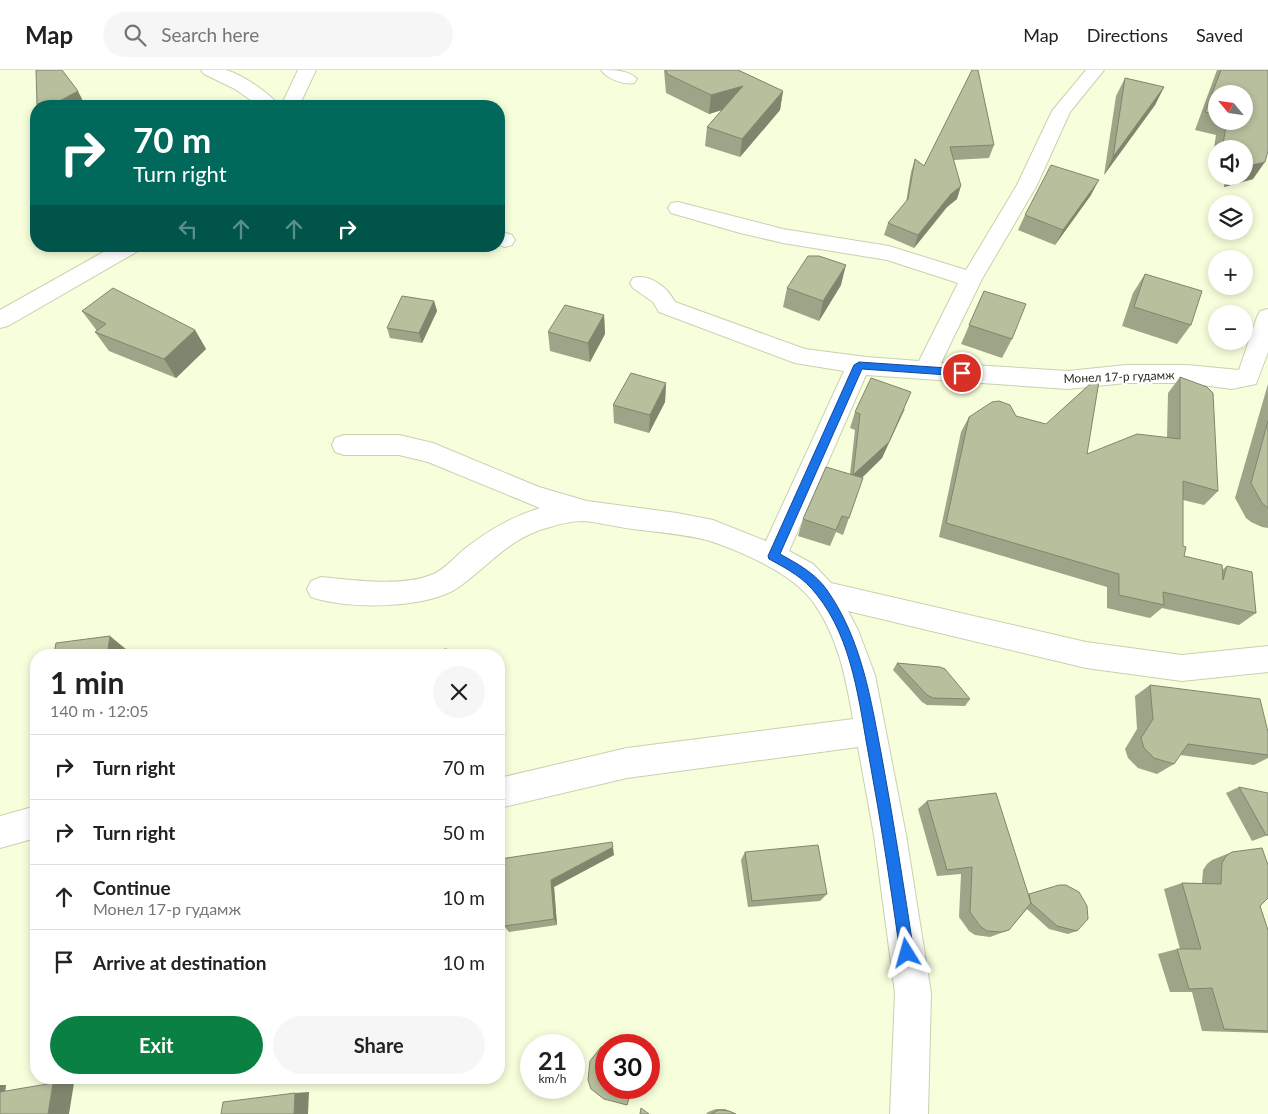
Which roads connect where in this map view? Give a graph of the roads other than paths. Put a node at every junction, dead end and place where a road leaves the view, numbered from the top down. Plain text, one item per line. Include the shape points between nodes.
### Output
1 (210, 70) edge
2 (307, 70) edge
3 (610, 70) edge
4 (1095, 70) edge
5 (628, 79) dead end
6 (264, 100) edge
7 (293, 100) edge
8 (678, 208) dead end
9 (120, 252) edge
10 (971, 279) junction
11 (641, 283) dead end
12 (1268, 317) edge
13 (0, 320) edge
14 (859, 365) junction
15 (926, 370) junction
16 (344, 445) dead end
17 (587, 512) junction
18 (773, 556) junction
19 (320, 589) dead end
20 (823, 593) junction
21 (1268, 659) edge
22 (871, 731) junction
23 (505, 792) edge
24 (30, 824) edge
25 (0, 832) edge
26 (909, 1114) edge

1 - 6 street
2 - 7 street
3 - 5 street
4 - 10 street via 1061,111 1027,185
8 - 10 street via 774,234 879,251
9 - 13 street
10 - 15 street
11 - 14 street via 662,296 667,307 803,357
12 - 15 street, Монел 17-р гудамж via 1248,378 1232,380 1187,374 1126,374 1068,380
14 - 15 street
14 - 18 street
16 - 17 street via 399,445 433,453 532,494
17 - 18 street via 713,531
17 - 19 street via 560,512 513,529 441,584 369,594
18 - 20 street via 803,572
20 - 21 street via 1086,655 1182,668
20 - 22 street via 847,639 860,675
22 - 23 street via 627,763
22 - 26 street via 913,993
24 - 25 street

